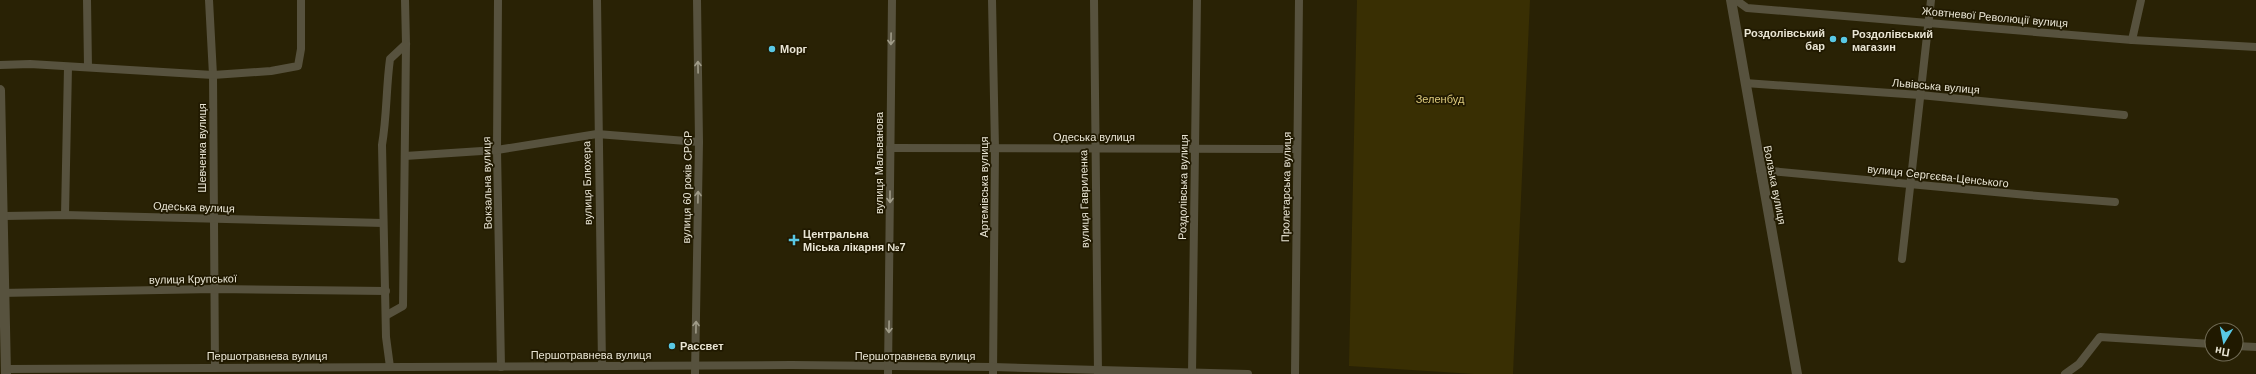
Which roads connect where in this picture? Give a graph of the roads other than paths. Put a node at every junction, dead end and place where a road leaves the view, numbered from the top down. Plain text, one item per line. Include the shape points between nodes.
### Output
1 (87, 0) edge
2 (209, 0) edge
3 (301, 0) edge
4 (405, 0) edge
5 (498, 0) edge
6 (597, 0) edge
7 (697, 0) edge
8 (892, 0) edge
9 (992, 0) edge
10 (1094, 0) edge
11 (1196, 0) edge
12 (1299, 0) edge
13 (1731, 0) edge
14 (1736, 0) edge
15 (1931, 0) edge
16 (2141, 0) edge
17 (1928, 23) junction
18 (2132, 40) junction
19 (406, 44) junction
20 (2256, 47) edge
21 (0, 65) edge
22 (68, 67) junction
23 (88, 67) junction
24 (214, 75) junction
25 (1745, 83) junction
26 (0, 90) edge
27 (1920, 95) junction
28 (2124, 115) dead end
29 (597, 134) junction
30 (699, 142) junction
31 (890, 148) junction
32 (995, 148) junction
33 (1095, 148) junction
34 (1195, 149) junction
35 (1297, 149) junction
36 (498, 150) junction
37 (405, 156) junction
38 (1760, 170) junction
39 (1911, 184) junction
40 (2115, 202) dead end
41 (65, 215) junction
42 (4, 216) junction
43 (214, 219) junction
44 (383, 223) junction
45 (1902, 259) dead end
46 (214, 289) junction
47 (386, 291) junction
48 (2, 293) edge
49 (387, 315) junction
50 (2204, 344) edge
51 (2244, 346) edge
52 (2256, 347) edge
53 (501, 366) junction
54 (602, 366) junction
55 (390, 367) junction
56 (215, 368) junction
57 (695, 370) edge
58 (791, 370) edge
59 (6, 371) edge
60 (888, 371) edge
61 (993, 371) edge
62 (1098, 372) edge
63 (1192, 373) edge
64 (1248, 374) edge
65 (1295, 374) edge
66 (1797, 374) edge
67 (2065, 374) edge

1 - 23 street
2 - 24 street, Шевченка вулиця
3 - 24 street via 301,50 298,66 271,71
4 - 19 street
5 - 36 street, Вокзальна вулиця
6 - 29 street, вулиця Блюхера
30 -> 7 street, вулиця 60 років СРСР
8 -> 31 street, вулиця Мальванова
9 - 32 street, Артемівська вулиця
10 - 33 street, вулиця Гавриленка
11 - 34 street, Роздолівська вулиця
12 - 35 street, Пролетарська вулиця
13 - 25 street, Волзька вулиця
14 - 17 street, Жовтневої Революції вулиця via 1747,8
15 - 17 street
16 - 18 street
17 - 18 street, Жовтневої Революції вулиця
17 - 27 street
18 - 20 street, Жовтневої Революції вулиця
19 - 37 street
19 - 44 street via 390,59 386,84 386,121 382,145
21 - 22 street
22 - 23 street
22 - 41 street
23 - 24 street
24 - 43 street, Шевченка вулиця
25 - 27 street, Львівська вулиця
25 - 38 street, Волзька вулиця
26 - 42 street
27 - 28 street, Львівська вулиця
27 - 39 street
29 - 30 street
29 - 36 street
29 - 54 street, вулиця Блюхера
57 -> 30 street, вулиця 60 років СРСР
31 - 32 street, Одеська вулиця
31 -> 60 street, вулиця Мальванова
32 - 33 street, Одеська вулиця
32 - 61 street, Артемівська вулиця
33 - 34 street, Одеська вулиця
33 - 62 street, вулиця Гавриленка
34 - 35 street, Одеська вулиця
34 - 63 street, Роздолівська вулиця
35 - 65 street, Пролетарська вулиця
36 - 37 street
36 - 53 street, Вокзальна вулиця
37 - 49 street via 403,306
38 - 39 street, вулиця Сергєєва-Ценського
38 - 66 street, Волзька вулиця
39 - 40 street, вулиця Сергєєва-Ценського
39 - 45 street
41 - 42 street, Одеська вулиця
41 - 43 street, Одеська вулиця
42 - 48 street
43 - 44 street, Одеська вулиця
43 - 46 street, Шевченка вулиця
44 - 47 street
46 - 47 street, вулиця Крупської
46 - 48 street, вулиця Крупської
46 - 56 street, Шевченка вулиця
47 - 49 street
48 - 59 street
49 - 55 street via 386,337
50 - 67 street via 2100,337 2079,364
51 - 52 street
53 - 54 street, Першотравнева вулиця
53 - 55 street, Першотравнева вулиця
54 - 57 street, Першотравнева вулиця
55 - 56 street, Першотравнева вулиця
56 - 59 street, Першотравнева вулиця
57 - 58 street, Першотравнева вулиця
58 - 60 street, Першотравнева вулиця
60 - 61 street, Першотравнева вулиця
61 - 62 street, Першотравнева вулиця
62 - 63 street, Першотравнева вулиця
63 - 64 street, Першотравнева вулиця

